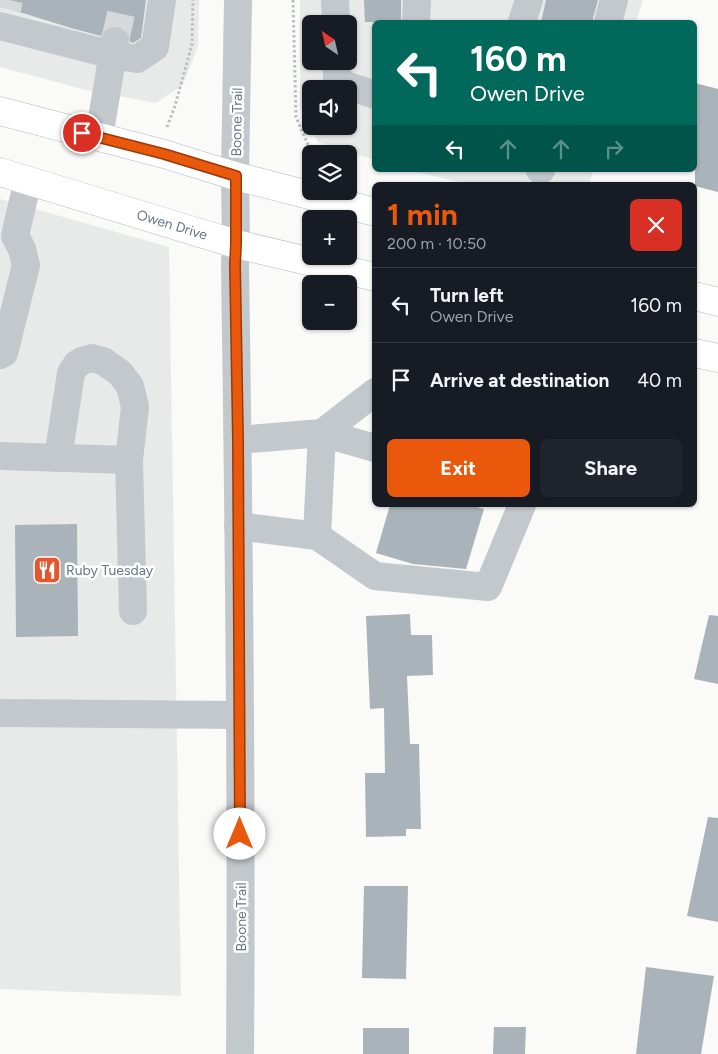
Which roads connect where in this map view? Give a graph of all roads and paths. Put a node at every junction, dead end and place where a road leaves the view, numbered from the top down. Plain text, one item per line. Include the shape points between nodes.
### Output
1 (162, 0) edge
2 (193, 0) edge
3 (238, 0) edge
4 (293, 0) edge
5 (335, 0) edge
6 (417, 0) edge
7 (529, 0) edge
8 (614, 0) edge
9 (336, 15) edge
10 (416, 20) edge
11 (523, 20) edge
12 (609, 20) edge
13 (2, 24) edge
14 (114, 48) junction
15 (337, 72) edge
16 (372, 93) edge
17 (0, 112) edge
18 (164, 134) dead end
19 (98, 137) junction
20 (308, 145) edge
21 (0, 172) edge
22 (236, 176) junction
23 (30, 181) junction
24 (372, 211) edge
25 (8, 234) edge
26 (236, 244) junction
27 (372, 276) edge
28 (697, 297) edge
29 (718, 302) edge
30 (697, 353) edge
31 (0, 355) edge
32 (718, 358) edge
33 (372, 394) edge
34 (322, 433) junction
35 (238, 440) junction
36 (372, 447) edge
37 (0, 456) edge
38 (58, 458) junction
39 (129, 460) junction
40 (521, 507) edge
41 (238, 526) junction
42 (317, 536) junction
43 (133, 611) dead end
44 (0, 713) edge
45 (240, 715) junction
46 (240, 1054) edge

1 - 14 street via 155,47 137,59
2 - 18 path via 192,44
3 - 22 street, Boone Trail
4 - 20 path via 296,117
5 - 9 street
6 - 10 street
7 - 11 street
8 - 12 street
13 - 14 street
14 - 19 street
15 - 16 street
17 - 19 highway
19 - 22 highway
21 - 23 highway, Owen Drive
22 - 24 highway
22 - 26 street, Boone Trail
23 - 25 street
23 - 26 highway, Owen Drive
25 - 31 street via 22,249 26,265 4,353
26 - 27 highway, Owen Drive
26 - 35 street, Boone Trail
28 - 29 highway
30 - 32 highway
33 - 34 street
34 - 35 street
34 - 36 street
34 - 42 street
35 - 41 street, Boone Trail
37 - 38 street
38 - 39 street
38 - 39 street via 71,373 77,364 92,358 103,361 120,373 130,386 135,407
39 - 43 street
40 - 42 street via 488,587 375,576
41 - 42 street
41 - 45 street, Boone Trail
44 - 45 street
45 - 46 street, Boone Trail

